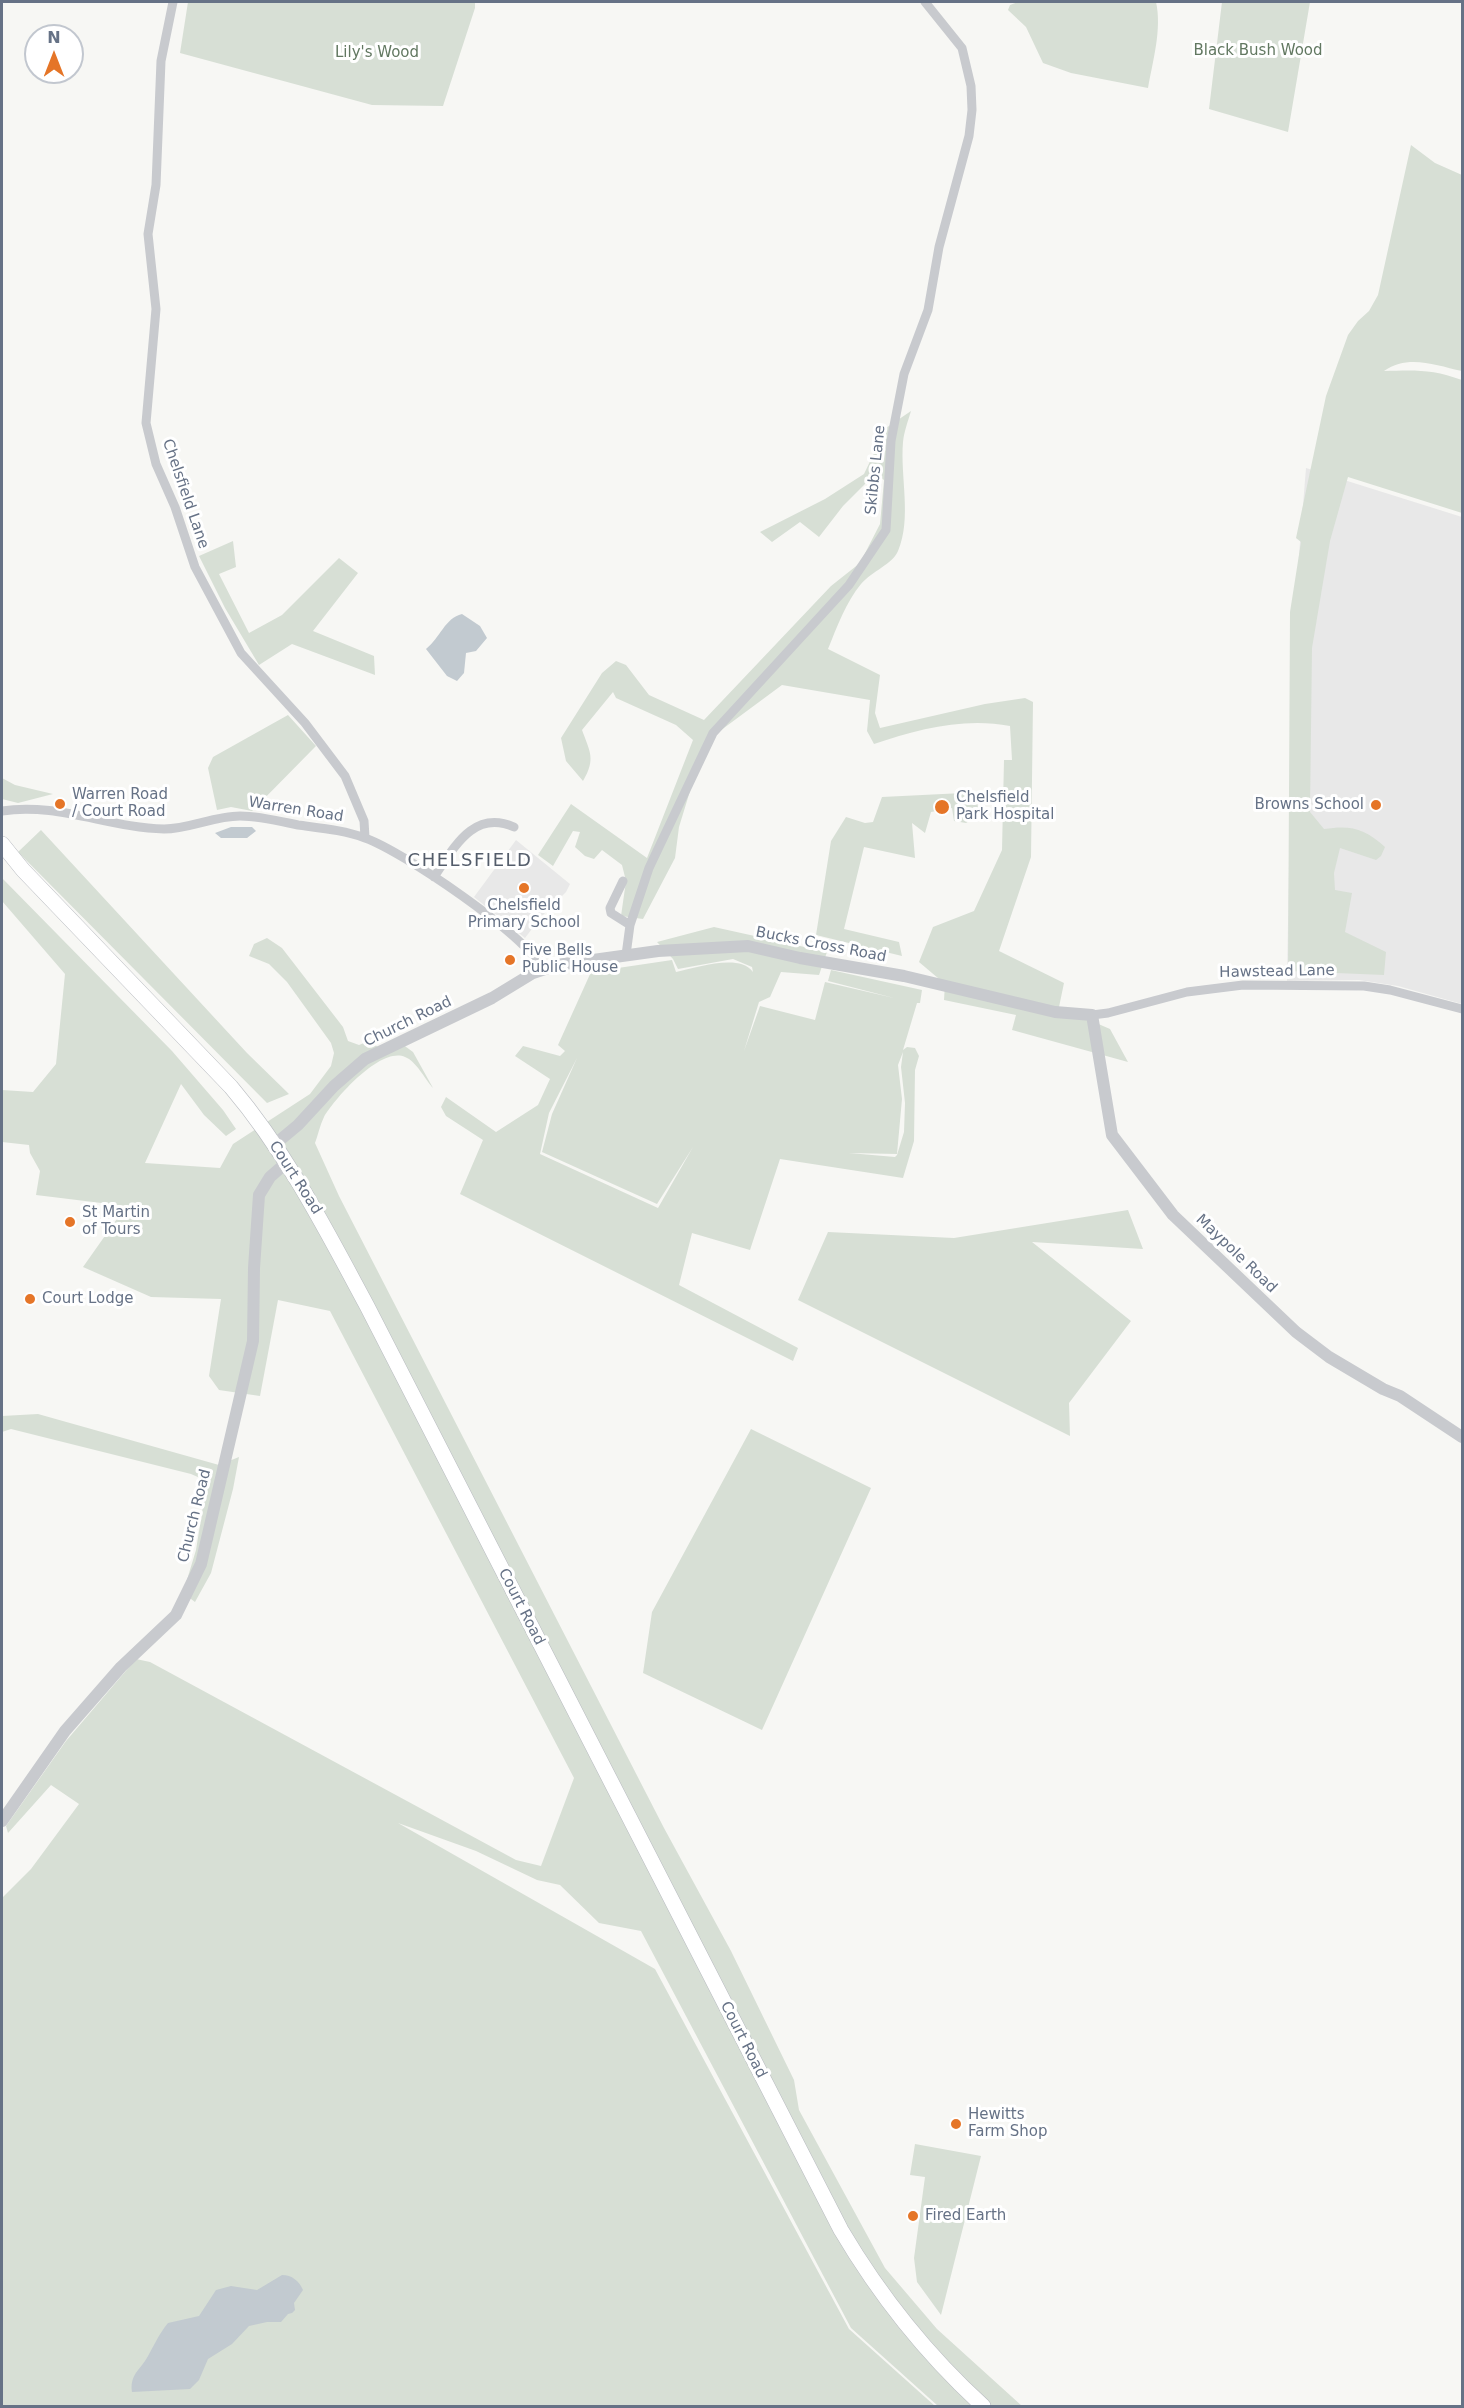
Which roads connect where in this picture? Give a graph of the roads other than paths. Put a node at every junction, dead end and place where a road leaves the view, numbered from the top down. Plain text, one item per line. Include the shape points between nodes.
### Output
1 (174, 2) edge
2 (925, 2) edge
3 (2, 811) edge
4 (514, 828) dead end
5 (365, 837) junction
6 (2, 842) edge
7 (434, 877) junction
8 (623, 881) dead end
9 (630, 925) junction
10 (626, 955) junction
11 (542, 969) junction
12 (1462, 1009) edge
13 (1092, 1015) junction
14 (274, 1145) junction
15 (286, 1163) junction
16 (1462, 1437) edge
17 (2, 1821) edge
18 (983, 2406) edge

1 - 5 street, Chelsfield Lane via 161,61 156,185 148,234 156,309 146,423 156,464 195,567 242,652 305,723 345,776 364,821
2 - 9 street, Skibbs Lane via 962,48 972,110 928,310 904,374 891,441 886,530 849,585 713,733 649,868
3 - 5 street, Warren Road via 52,812 163,829 251,817
4 - 7 street via 495,822 473,829 460,840
5 - 7 street, Warren Road
6 - 14 main road, Court Road via 23,870 216,1070
7 - 11 street, Warren Road via 505,929
8 - 9 street via 610,913
9 - 10 street, Skibbs Lane
10 - 11 street, Bucks Cross Road
10 - 13 street, Bucks Cross Road via 748,946 904,976 1048,1011
11 - 14 street, Church Road via 492,998 366,1059
12 - 13 street, Hawstead Lane via 1364,986 1243,985 1187,992
13 - 16 street, Maypole Road via 1112,1135 1173,1215 1296,1332 1329,1357 1400,1396
14 - 15 main road, Court Road
15 - 17 street, Church Road via 270,1177 259,1195 253,1341 201,1564 176,1615 121,1667 65,1731
15 - 18 main road, Court Road via 367,1306 832,2214 890,2306

